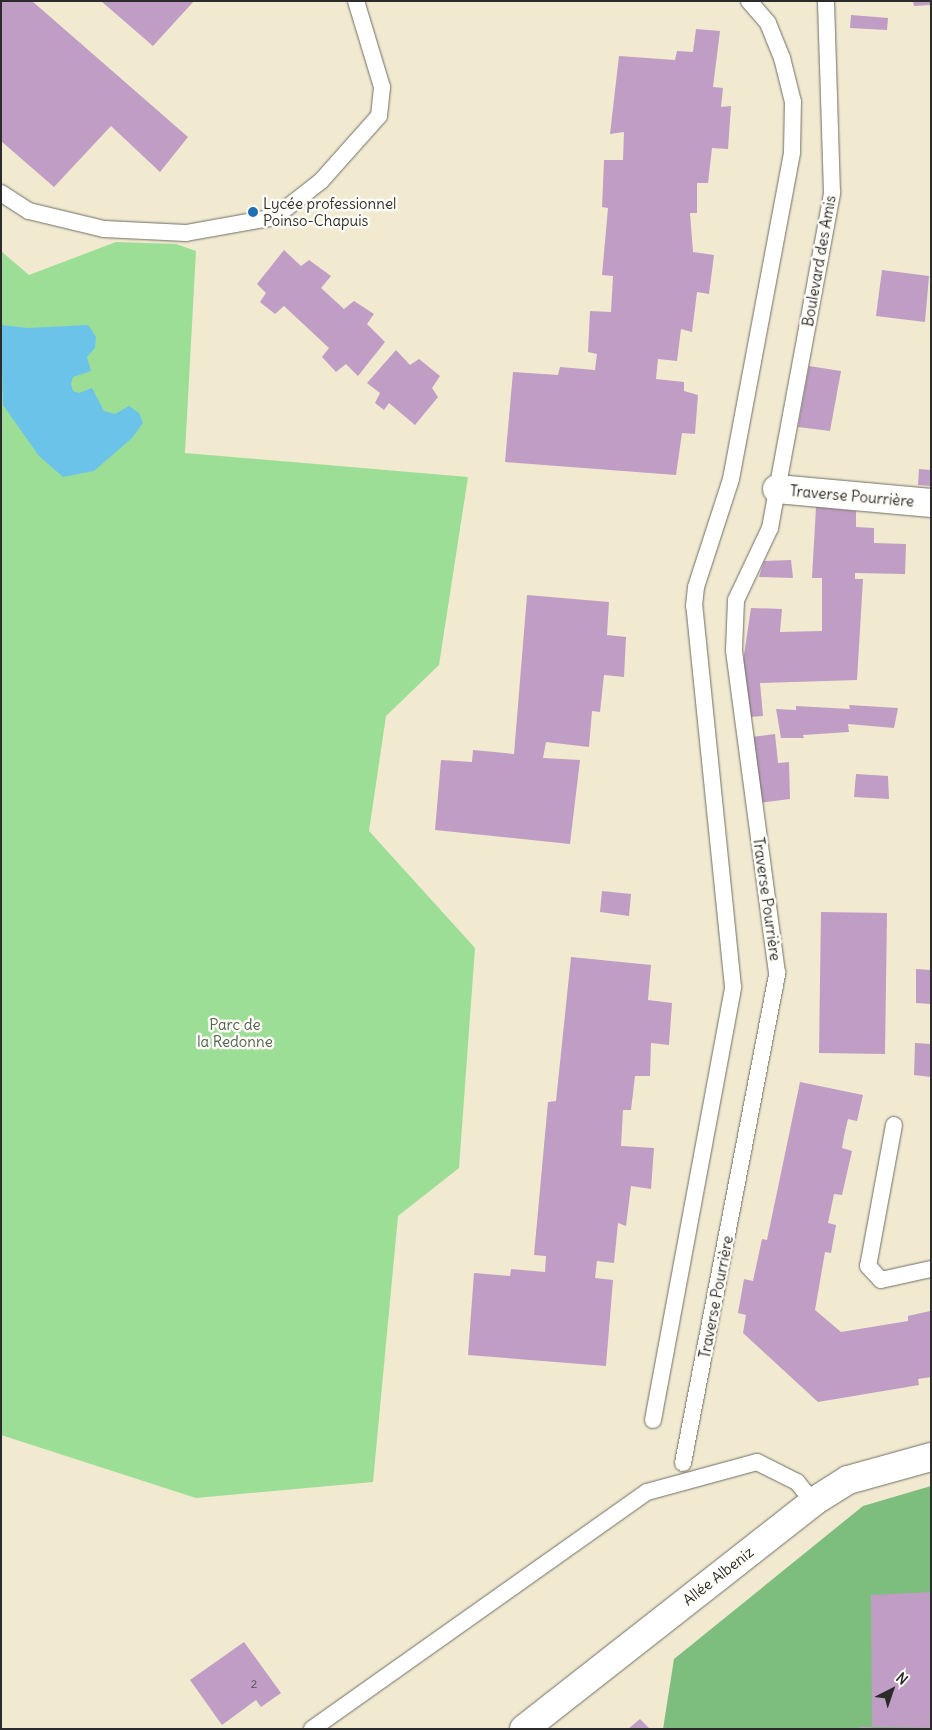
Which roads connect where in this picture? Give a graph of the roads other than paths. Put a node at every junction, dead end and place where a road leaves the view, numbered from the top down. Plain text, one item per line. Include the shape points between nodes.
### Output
1 (356, 1) edge
2 (749, 1) edge
3 (826, 1) edge
4 (1, 193) edge
5 (777, 489) junction
6 (931, 503) edge
7 (894, 1125) dead end
8 (931, 1269) edge
9 (653, 1420) dead end
10 (931, 1457) edge
11 (684, 1463) dead end
12 (813, 1502) junction
13 (312, 1729) edge
14 (524, 1729) edge

1 - 4 lane via 382,87 379,116 321,181 275,218 186,233 104,229 29,211
2 - 9 lane via 768,23 782,58 793,102 792,152 731,479 696,587 694,606 733,987
3 - 5 lane, Boulevard des Amis via 832,193
5 - 6 street, Traverse Pourrière
5 - 11 lane, Traverse Pourrière via 770,528 736,600 734,650 777,972
7 - 8 lane via 868,1266 881,1280
10 - 12 street, Allée Albeniz via 848,1480
12 - 13 lane via 796,1482 758,1462 647,1492
12 - 14 street, Allée Albeniz

